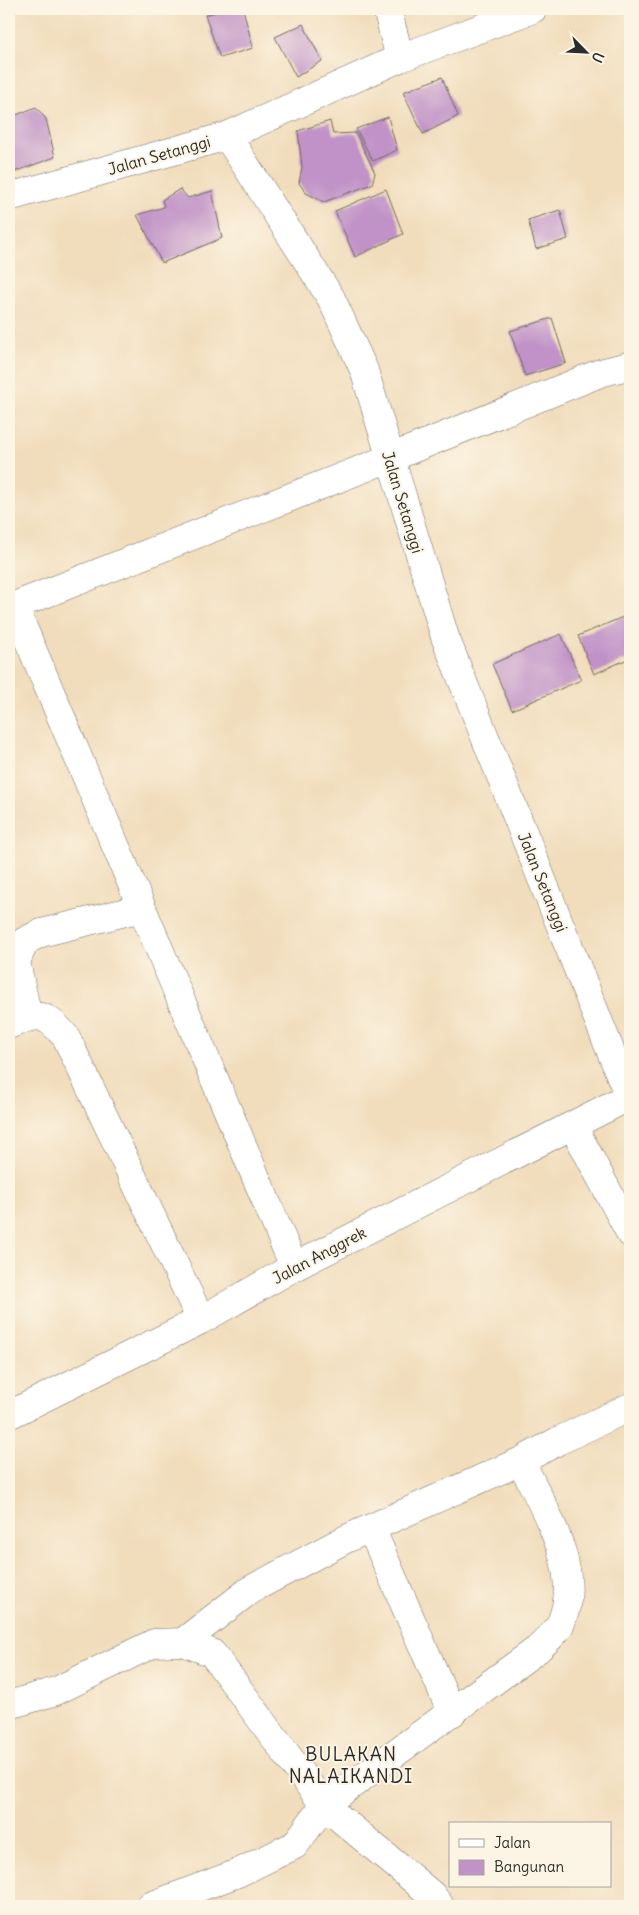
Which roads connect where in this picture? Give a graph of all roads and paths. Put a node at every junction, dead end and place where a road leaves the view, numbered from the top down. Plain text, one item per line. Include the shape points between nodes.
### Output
1 (387, 9) edge
2 (533, 9) edge
3 (400, 58) junction
4 (227, 136) junction
5 (9, 197) edge
6 (630, 367) edge
7 (390, 458) junction
8 (12, 607) edge
9 (142, 908) junction
10 (18, 1021) edge
11 (630, 1096) edge
12 (572, 1126) junction
13 (630, 1233) edge
14 (294, 1267) junction
15 (201, 1320) junction
16 (630, 1407) edge
17 (9, 1415) edge
18 (521, 1461) junction
19 (371, 1528) junction
20 (183, 1642) junction
21 (9, 1705) edge
22 (452, 1713) junction
23 (324, 1804) junction
24 (150, 1906) edge
25 (440, 1906) edge

1 - 3 street
2 - 3 street
3 - 4 street
4 - 5 street, Jalan Setanggi
4 - 7 street, Jalan Setanggi via 331,298 364,370
6 - 7 street via 600,373
7 - 8 street
7 - 11 street, Jalan Setanggi via 445,637
8 - 9 street
9 - 10 street via 25,941 16,962
9 - 14 street
10 - 15 street via 39,1015 55,1024 66,1037
11 - 12 street, Jalan Anggrek
12 - 13 street
12 - 14 street, Jalan Anggrek
14 - 15 street, Jalan Anggrek
15 - 17 street, Jalan Anggrek
16 - 18 street
18 - 19 street
18 - 22 street via 560,1546 568,1577 569,1599 556,1632
19 - 20 street via 250,1590
19 - 22 street
20 - 21 street via 154,1643 56,1691
20 - 23 street via 212,1653
22 - 23 street
23 - 24 street via 295,1845 238,1873
23 - 25 street via 432,1895

